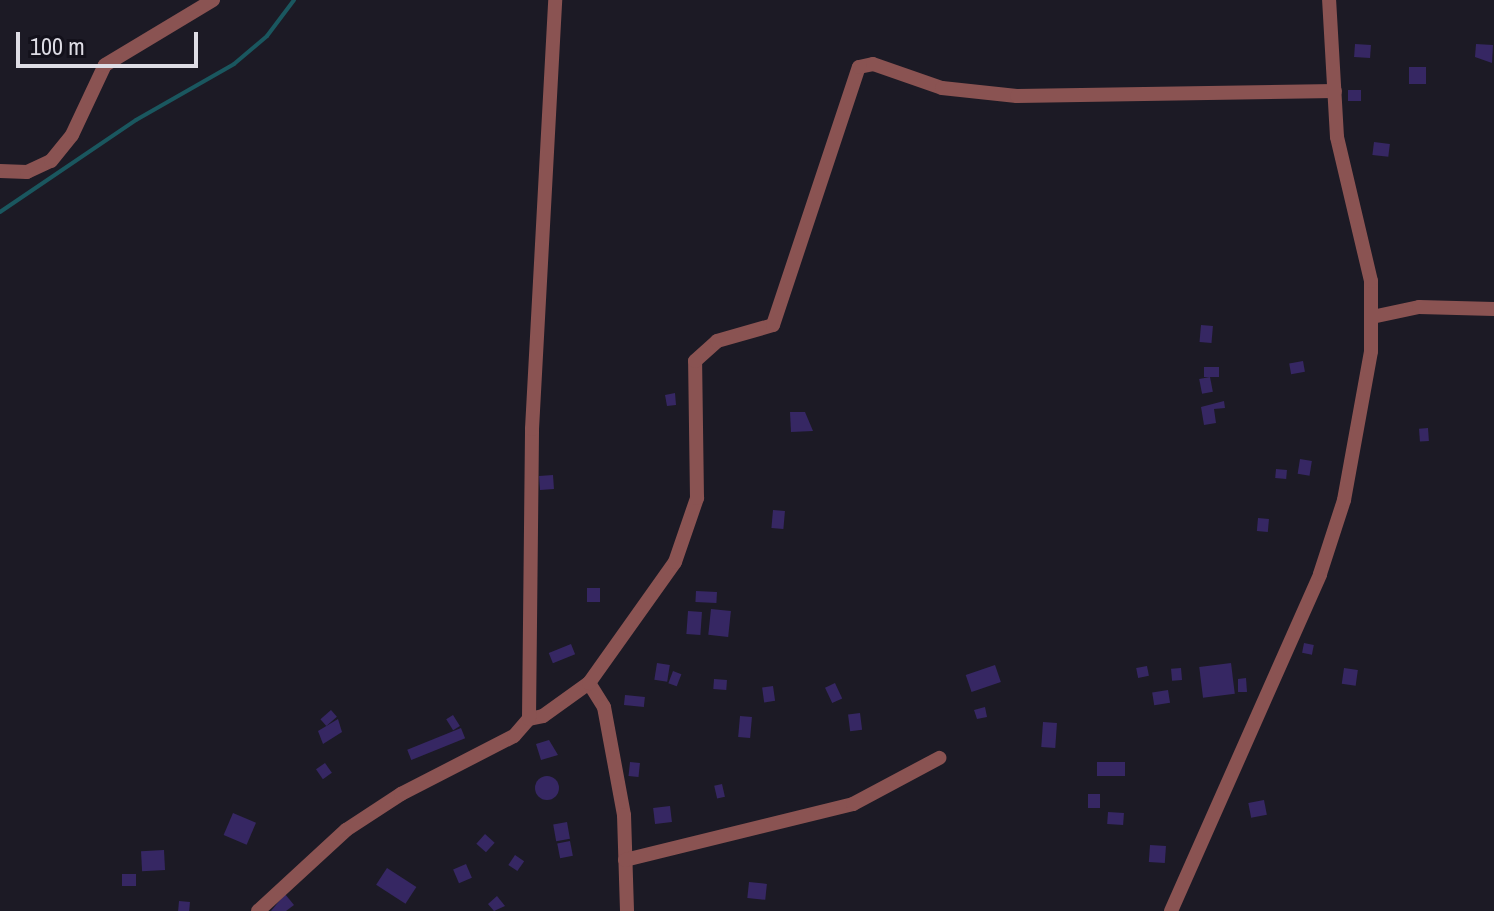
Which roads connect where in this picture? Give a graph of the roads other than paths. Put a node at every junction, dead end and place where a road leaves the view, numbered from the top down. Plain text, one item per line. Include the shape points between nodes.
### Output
1 (213, 0) edge
2 (555, 0) edge
3 (1329, 0) edge
4 (1335, 91) junction
5 (0, 171) edge
6 (1494, 309) edge
7 (1372, 317) junction
8 (589, 683) junction
9 (529, 719) junction
10 (939, 758) dead end
11 (625, 860) junction
12 (258, 911) edge
13 (627, 911) edge
14 (1171, 911) edge

1 - 5 street via 105,65 72,135 51,161 27,172
2 - 9 street via 532,429
3 - 4 street
4 - 7 street via 1345,182 1371,281
4 - 8 street via 1017,96 942,88 873,64 859,67 773,325 717,341 695,361 697,498 692,524 675,562
6 - 7 street via 1419,307
7 - 14 street via 1371,351 1344,500 1320,574
8 - 9 street via 543,716
8 - 11 street via 608,725 624,815
9 - 12 street via 514,736 401,794 346,830
10 - 11 street via 853,804
11 - 13 street

